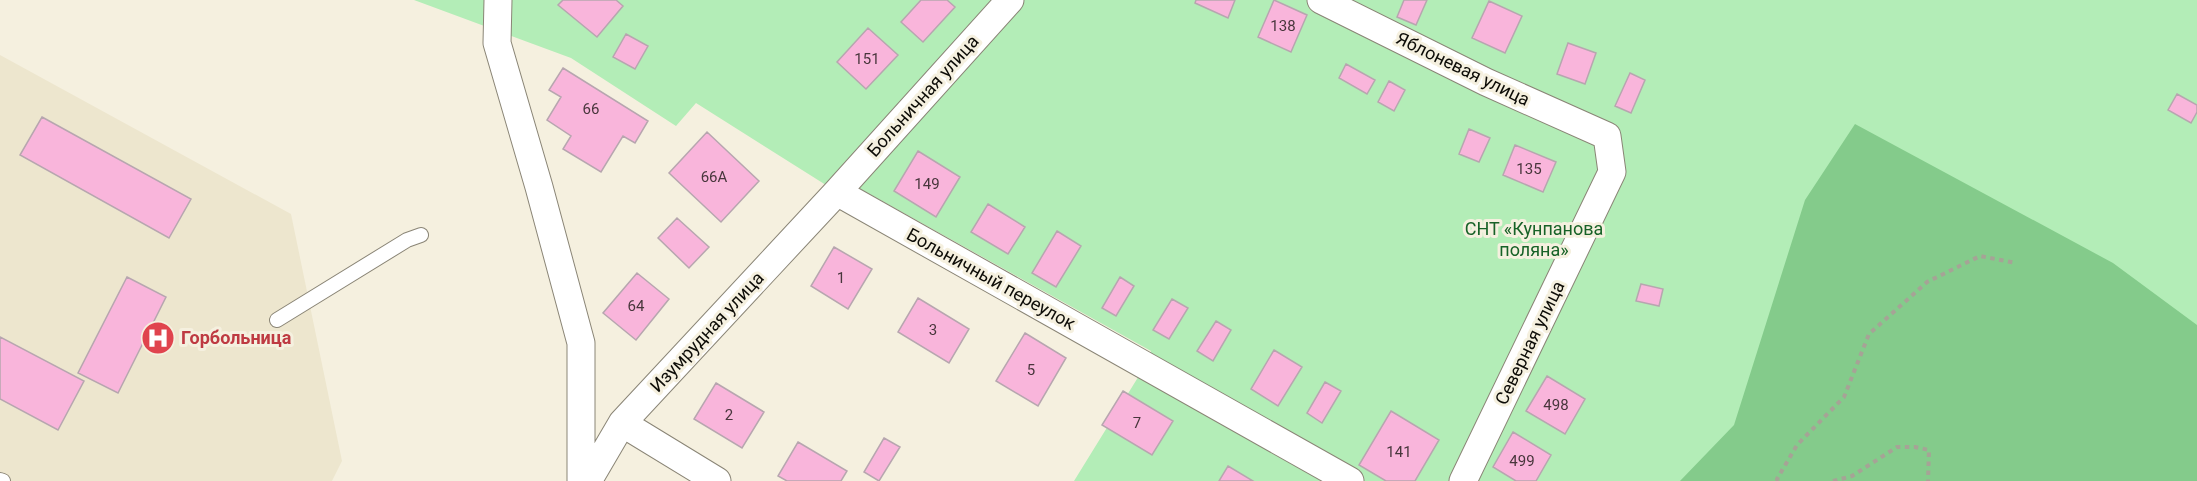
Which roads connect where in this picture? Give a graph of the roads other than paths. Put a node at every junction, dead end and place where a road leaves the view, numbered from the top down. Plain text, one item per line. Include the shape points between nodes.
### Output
1 (498, 0) edge
2 (1010, 0) edge
3 (1321, 0) edge
4 (1607, 136) joint
5 (837, 192) junction
6 (421, 235) dead end
7 (277, 320) dead end
8 (622, 423) junction
9 (581, 481) edge
10 (588, 481) edge
11 (717, 481) edge
12 (1350, 481) edge
13 (1463, 481) edge

1 - 9 street via 497,43 532,190 581,343
2 - 5 street, Больничная улица
3 - 4 street, Яблоневая улица via 1486,82
4 - 13 street, Северная улица via 1612,172
5 - 8 street, Изумрудная улица
5 - 12 street, Больничный переулок
6 - 7 lane
8 - 10 street, Изумрудная улица
8 - 11 street

